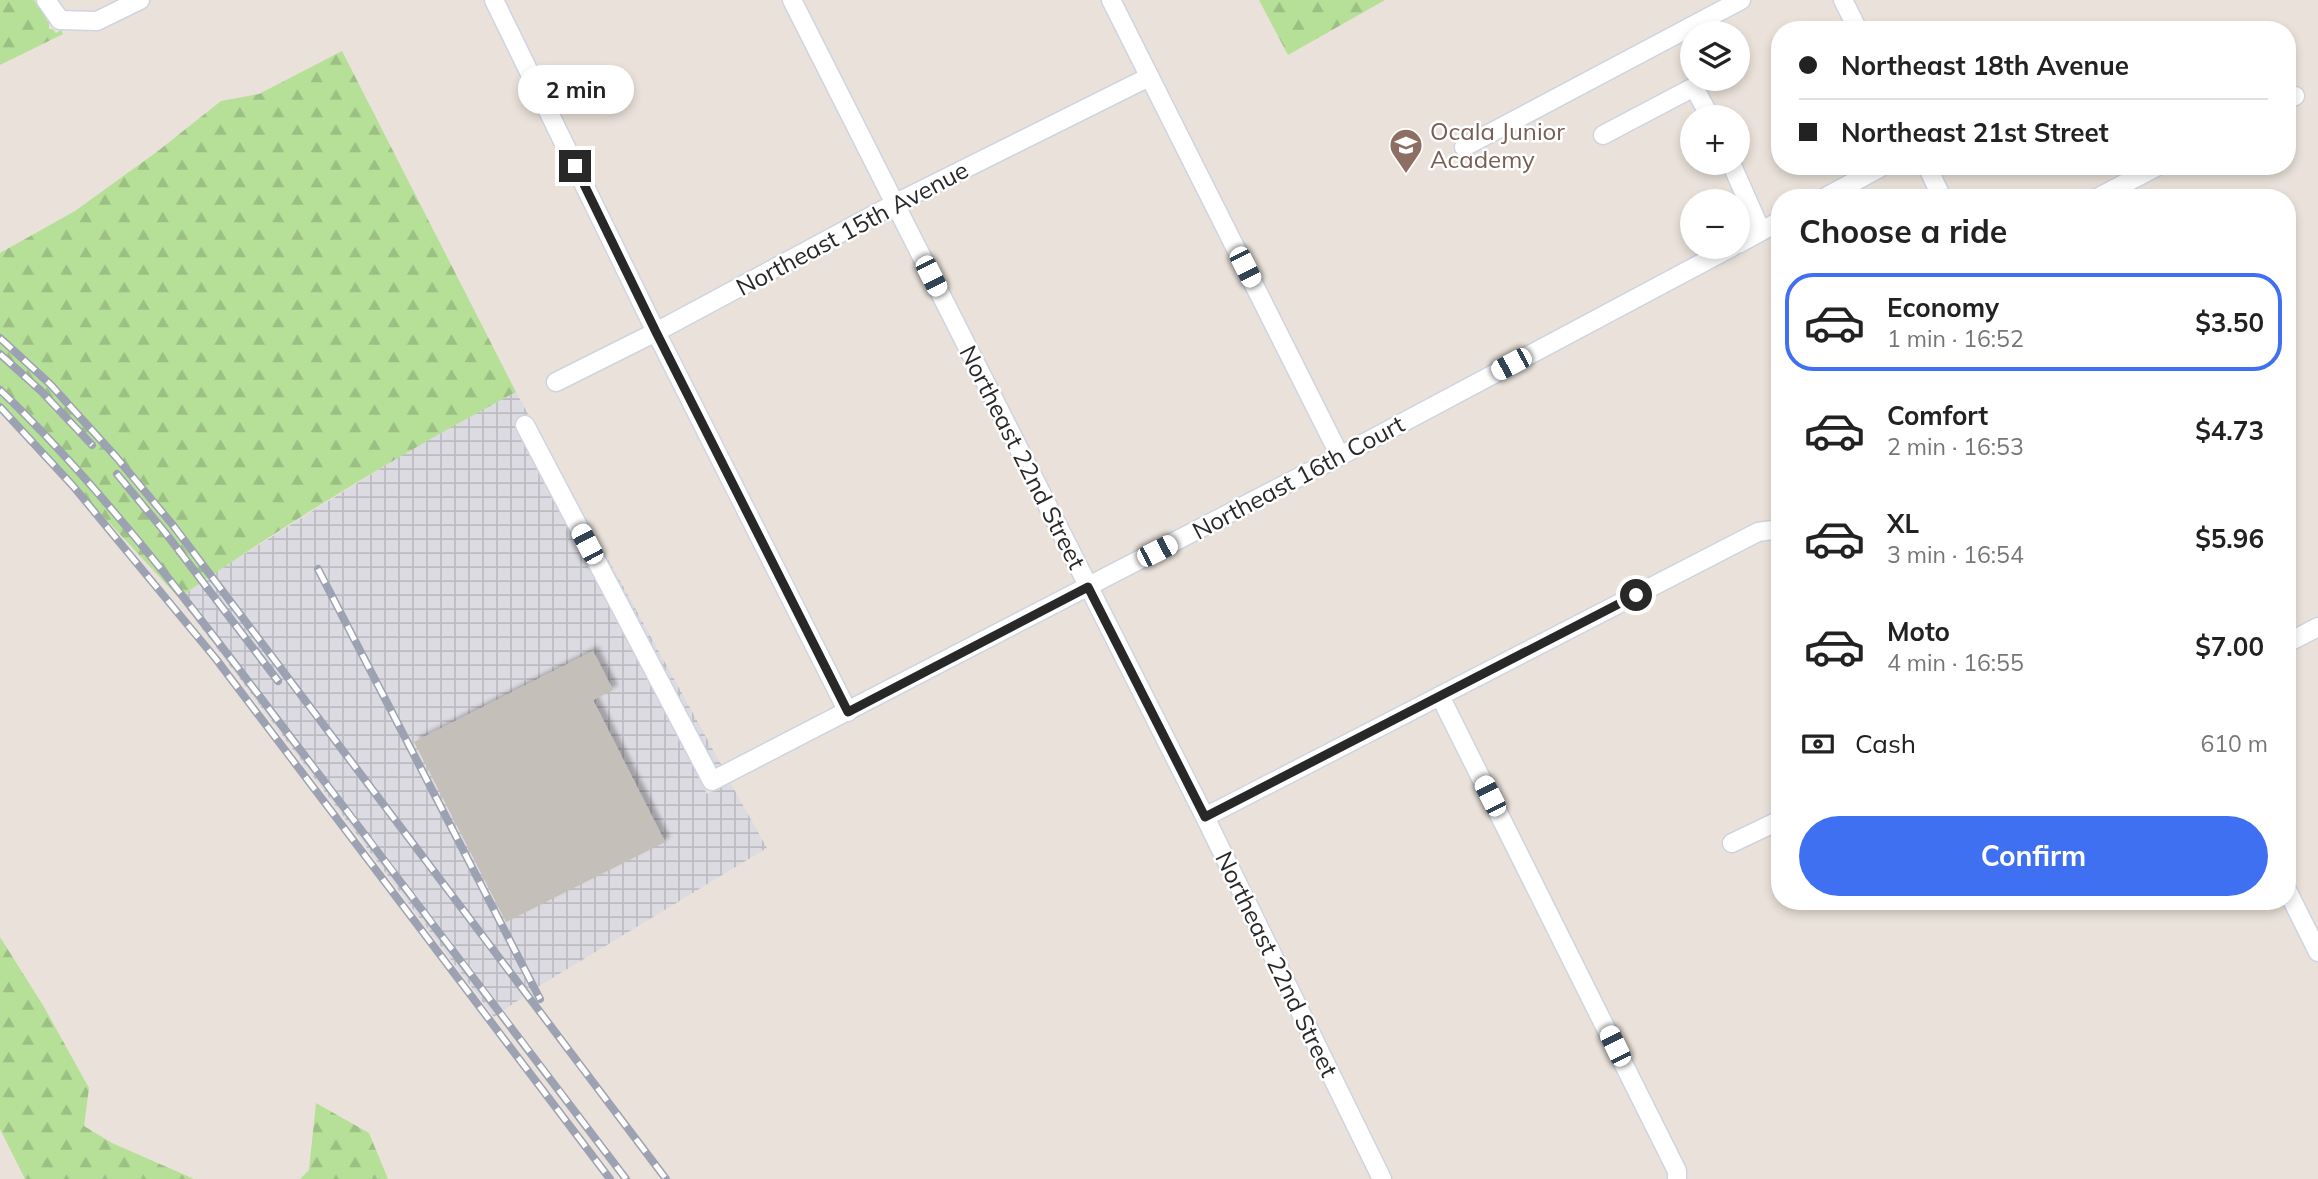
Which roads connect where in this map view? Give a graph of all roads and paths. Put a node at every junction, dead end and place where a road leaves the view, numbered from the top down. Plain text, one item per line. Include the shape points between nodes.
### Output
1 (46, 0) edge
2 (140, 0) edge
3 (494, 0) edge
4 (792, 0) edge
5 (1111, 0) edge
6 (1741, 0) edge
7 (1843, 0) edge
8 (1854, 21) edge
9 (1149, 77) junction
10 (1704, 105) edge
11 (1603, 135) dead end
12 (1464, 147) dead end
13 (1736, 175) edge
14 (1866, 175) edge
15 (2141, 175) edge
16 (1841, 189) edge
17 (2114, 189) edge
18 (894, 204) junction
19 (1771, 226) edge
20 (1761, 231) junction
21 (1750, 237) edge
22 (1709, 259) edge
23 (656, 332) junction
24 (556, 382) dead end
25 (525, 425) dead end
26 (1340, 456) junction
27 (1771, 530) edge
28 (1088, 587) junction
29 (2318, 627) edge
30 (2296, 638) edge
31 (1440, 696) junction
32 (848, 712) junction
33 (1205, 817) junction
34 (1771, 824) edge
35 (1732, 843) dead end
36 (2296, 908) edge
37 (2318, 952) edge
38 (1382, 1179) edge
39 (1677, 1179) edge

1 - 2 street via 60,20 97,21
3 - 23 street
4 - 18 street, Northeast 22nd Street
5 - 9 street
6 - 12 street
7 - 8 street
9 - 18 street, Northeast 15th Avenue
9 - 26 street
10 - 11 street via 1694,87
13 - 20 street
14 - 16 street
15 - 17 street
18 - 23 street, Northeast 15th Avenue
18 - 28 street, Northeast 22nd Street
19 - 20 street
20 - 21 street
22 - 26 street, Northeast 16th Court
23 - 24 street, Northeast 15th Avenue
23 - 32 street
25 - 32 street, Northeast 16th Court via 712,781
26 - 28 street, Northeast 16th Court
27 - 31 street via 1758,532
28 - 32 street, Northeast 16th Court
28 - 33 street, Northeast 22nd Street
29 - 30 street
31 - 33 street
31 - 39 street via 1677,1171
33 - 38 street, Northeast 22nd Street
34 - 35 street
36 - 37 street

